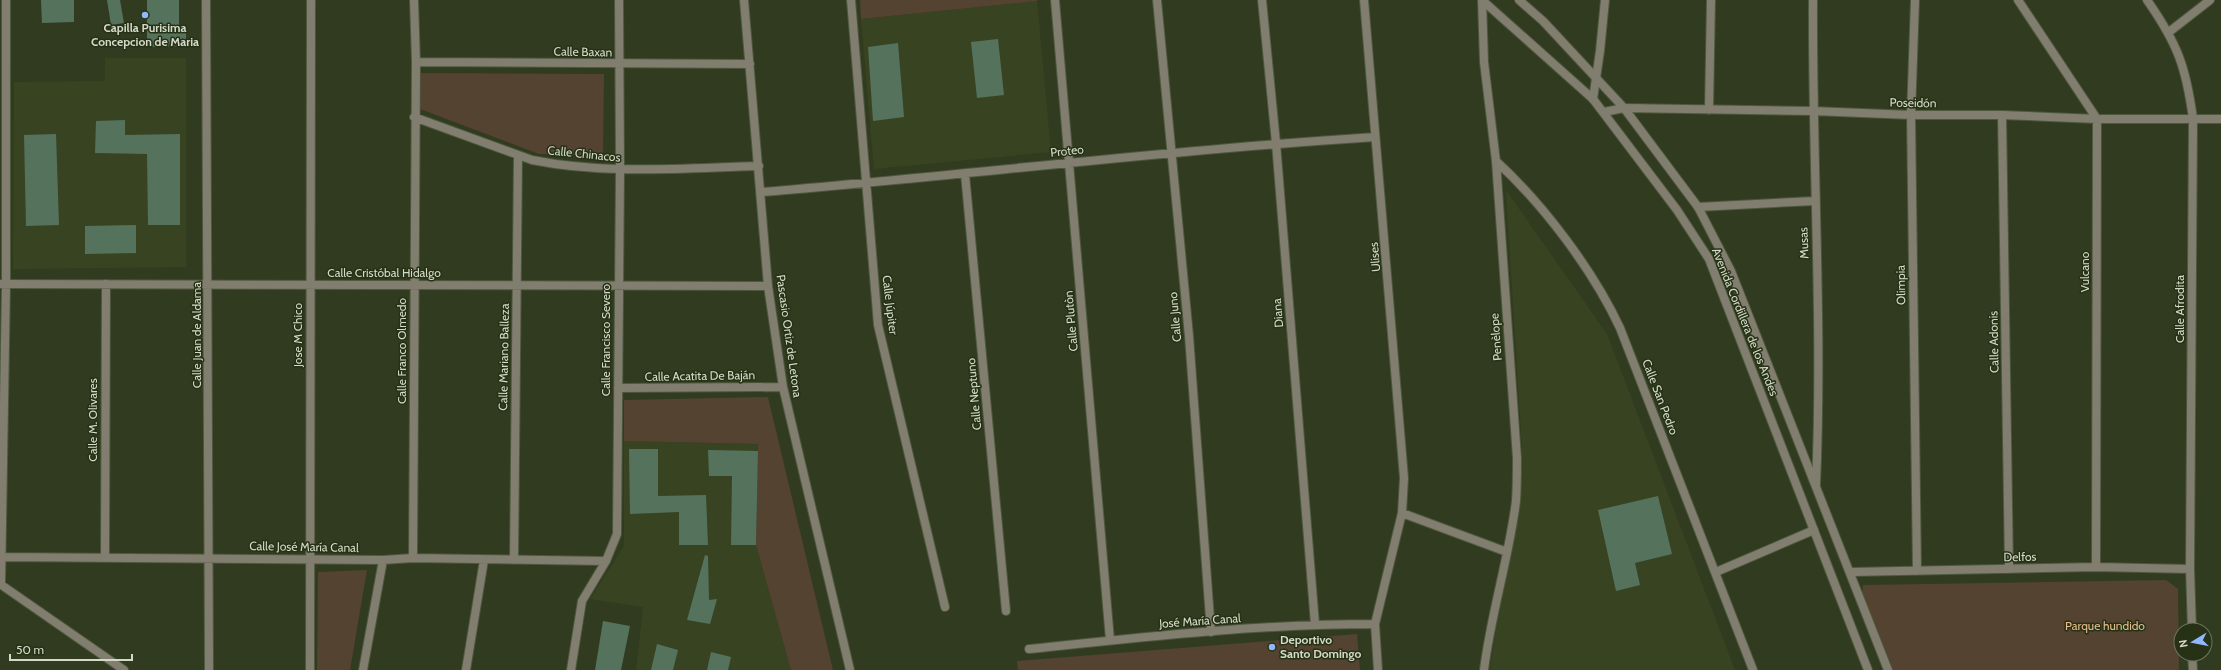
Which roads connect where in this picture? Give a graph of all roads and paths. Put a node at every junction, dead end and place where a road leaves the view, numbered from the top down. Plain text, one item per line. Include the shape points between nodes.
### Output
1 (206, 0) edge
2 (311, 0) edge
3 (414, 0) edge
4 (618, 0) edge
5 (744, 0) edge
6 (851, 0) edge
7 (1055, 0) edge
8 (1157, 0) edge
9 (1262, 0) edge
10 (1364, 0) edge
11 (1482, 0) edge
12 (1519, 0) edge
13 (1605, 0) edge
14 (1711, 0) edge
15 (1813, 0) edge
16 (1915, 0) edge
17 (2018, 0) edge
18 (2147, 0) edge
19 (2210, 0) edge
20 (4, 5) edge
21 (2169, 32) junction
22 (416, 62) junction
23 (750, 64) junction
24 (619, 65) junction
25 (1596, 78) junction
26 (1593, 99) junction
27 (1624, 108) junction
28 (1709, 110) junction
29 (1812, 111) junction
30 (1604, 112) junction
31 (1911, 115) junction
32 (2002, 115) junction
33 (414, 117) junction
34 (2193, 119) junction
35 (2221, 119) edge
36 (2097, 120) junction
37 (1375, 137) junction
38 (1276, 143) junction
39 (1173, 152) junction
40 (518, 155) junction
41 (1496, 161) junction
42 (1070, 163) junction
43 (759, 166) junction
44 (620, 170) junction
45 (965, 174) junction
46 (865, 183) junction
47 (762, 192) junction
48 (1814, 201) junction
49 (1698, 207) junction
50 (3, 284) edge
51 (106, 284) junction
52 (209, 285) junction
53 (414, 285) junction
54 (516, 285) junction
55 (618, 285) junction
56 (309, 286) junction
57 (768, 286) junction
58 (783, 387) junction
59 (618, 388) junction
60 (1816, 485) junction
61 (1402, 513) junction
62 (1814, 530) junction
63 (1507, 552) junction
64 (105, 556) junction
65 (1, 557) junction
66 (210, 558) junction
67 (413, 558) junction
68 (310, 559) junction
69 (383, 560) junction
70 (484, 560) junction
71 (514, 560) junction
72 (606, 561) junction
73 (2096, 567) junction
74 (2009, 569) junction
75 (2190, 569) junction
76 (1917, 571) junction
77 (1716, 572) junction
78 (1851, 572) junction
79 (0, 584) edge
80 (945, 607) dead end
81 (1006, 611) dead end
82 (2192, 622) edge
83 (1315, 624) junction
84 (1374, 624) junction
85 (1211, 632) junction
86 (1110, 640) junction
87 (1029, 649) dead end
88 (124, 670) edge
89 (209, 670) edge
90 (310, 670) edge
91 (363, 670) edge
92 (466, 670) edge
93 (571, 670) edge
94 (850, 670) edge
95 (1378, 670) edge
96 (1484, 670) edge
97 (1753, 670) edge
98 (1868, 670) edge
99 (1888, 670) edge

1 - 52 street, Calle Juan de Aldama
2 - 56 street, Jose M Chico
3 - 22 street, Calle Franco Olmedo
4 - 24 street, Calle Francisco Severo
5 - 23 street, Pascasio Ortiz de Letona
6 - 46 street, Calle Júpiter
7 - 42 street, Calle Plutòn
8 - 39 street, Calle Juno
9 - 38 street, Diana
10 - 37 street, Ulises
11 - 26 street, Avenida Cordillera de los Andes
11 - 41 street, Penèlope via 1484,62
12 - 25 street, Avenida Cordillera de los Andes via 1543,21
13 - 25 street
14 - 28 street
15 - 29 street, Musas
16 - 31 street, Olimpia
17 - 36 street
18 - 21 street, Calle Afrodita
19 - 21 street
20 - 50 street
21 - 34 street, Calle Afrodita via 2189,84
22 - 24 street, Calle Baxan
22 - 33 street, Calle Franco Olmedo
23 - 24 street, Calle Baxan
23 - 43 street, Pascasio Ortiz de Letona
24 - 44 street, Calle Francisco Severo
25 - 26 street
25 - 27 street, Avenida Cordillera de los Andes
26 - 30 street, Avenida Cordillera de los Andes
27 - 28 street, Poseidón
27 - 30 street, Poseidón
27 - 49 street, Avenida Cordillera de los Andes
28 - 29 street, Poseidón
29 - 31 street, Poseidón
29 - 48 street, Musas
30 - 62 street, Avenida Cordillera de los Andes via 1677,210 1709,259
31 - 32 street, Poseidón
31 - 76 street, Olimpia
32 - 36 street, Poseidón
32 - 74 street, Calle Adonis
33 - 40 street, Calle Chinacos
33 - 53 street, Calle Franco Olmedo
34 - 35 street, Poseidón
34 - 36 street, Poseidón
34 - 75 street, Calle Afrodita
36 - 73 street, Vulcano
37 - 38 street, Proteo
37 - 61 street, Ulises via 1404,478
38 - 39 street, Proteo
38 - 83 street, Diana
39 - 42 street, Proteo
39 - 85 street, Calle Juno
40 - 44 street, Calle Chinacos via 552,164
40 - 54 street, Calle Mariano Balleza
41 - 63 street, Penèlope via 1517,458 1516,500
41 - 77 street, Calle San Pedro via 1536,201 1596,282 1608,304 1620,328
42 - 45 street, Proteo
42 - 86 street, Calle Plutòn
43 - 44 street, Calle Chinacos
43 - 47 street, Pascasio Ortiz de Letona
44 - 55 street, Calle Francisco Severo
45 - 46 street, Proteo
45 - 81 street, Calle Neptuno
46 - 47 street, Proteo
46 - 80 street, Calle Júpiter via 878,325
47 - 57 street, Pascasio Ortiz de Letona
48 - 49 street
48 - 60 street, Musas via 1819,344
49 - 60 street, Avenida Cordillera de los Andes via 1732,272
50 - 51 street, Calle Cristóbal Hidalgo
50 - 65 street
51 - 52 street, Calle Cristóbal Hidalgo
51 - 64 street, Calle M. Olivares
52 - 56 street, Calle Cristóbal Hidalgo
52 - 66 street, Calle Juan de Aldama
53 - 54 street, Calle Cristóbal Hidalgo
53 - 56 street, Calle Cristóbal Hidalgo
53 - 67 street, Calle Franco Olmedo
54 - 55 street, Calle Cristóbal Hidalgo
54 - 71 street, Calle Mariano Balleza
55 - 57 street, Calle Cristóbal Hidalgo
55 - 59 street, Calle Francisco Severo
56 - 68 street, Jose M Chico
57 - 58 street, Pascasio Ortiz de Letona
58 - 59 street, Calle Acatita De Baján
58 - 94 street, Pascasio Ortiz de Letona
59 - 72 street, Calle Francisco Severo via 617,534
60 - 78 street, Avenida Cordillera de los Andes
61 - 63 street
61 - 84 street, Ulises
62 - 77 street
62 - 98 street, Avenida Cordillera de los Andes
63 - 96 street, Penèlope via 1489,633
64 - 65 street, Calle José María Canal
64 - 66 street, Calle José María Canal
65 - 79 street
66 - 68 street, Calle José María Canal
66 - 89 street, Calle Juan de Aldama
67 - 69 street, Calle José María Canal
67 - 70 street, Calle José María Canal
68 - 69 street, Calle José María Canal
68 - 90 street, Jose M Chico
69 - 91 street
70 - 71 street, Calle José María Canal
70 - 92 street
71 - 72 street, Calle José María Canal
72 - 93 street, Calle Francisco Severo via 582,601
73 - 74 street, Delfos
73 - 75 street, Delfos
74 - 76 street, Delfos
75 - 82 street, Calle Afrodita
76 - 78 street, Delfos
77 - 97 street, Calle San Pedro
78 - 99 street, Avenida Cordillera de los Andes
79 - 88 street
83 - 84 street, José María Canal
83 - 85 street, José María Canal
84 - 95 street, Ulises
85 - 86 street, José María Canal
86 - 87 street, José María Canal

